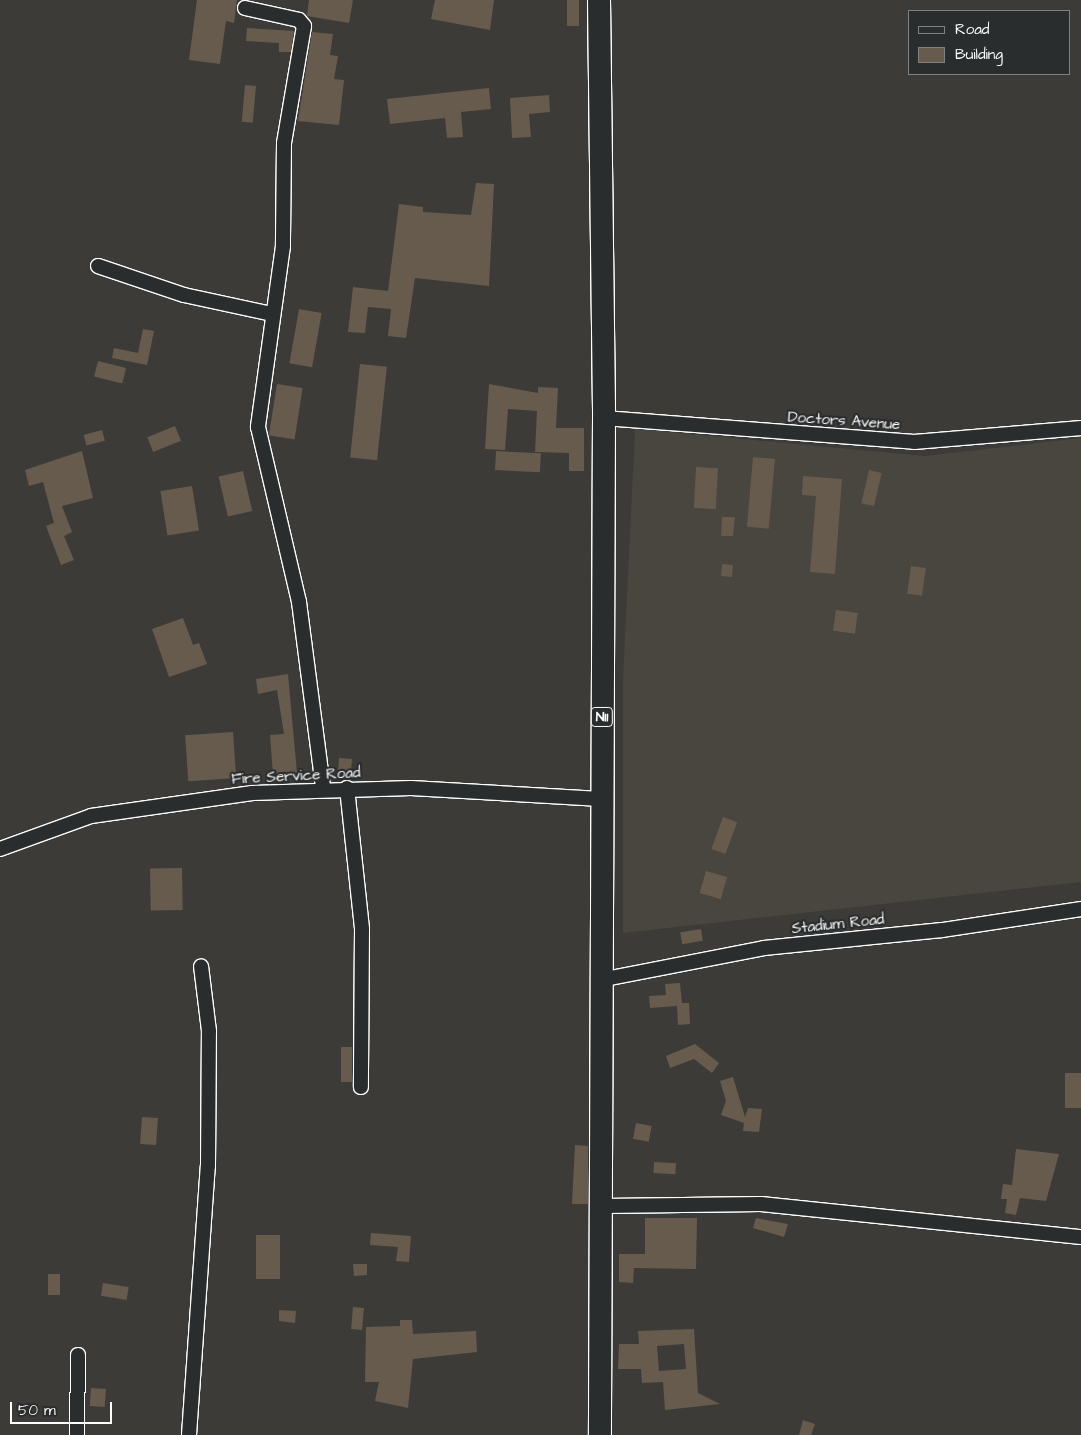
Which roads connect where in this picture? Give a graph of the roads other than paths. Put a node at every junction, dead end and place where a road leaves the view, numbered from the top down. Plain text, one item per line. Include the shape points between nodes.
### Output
1 (599, 0) edge
2 (244, 8) dead end
3 (98, 266) dead end
4 (272, 314) junction
5 (604, 418) junction
6 (1081, 428) edge
7 (323, 787) junction
8 (348, 788) junction
9 (601, 799) junction
10 (0, 849) edge
11 (1081, 909) edge
12 (200, 966) dead end
13 (600, 980) junction
14 (361, 1087) dead end
15 (604, 1206) junction
16 (1081, 1237) edge
17 (78, 1355) dead end
18 (77, 1435) edge
19 (189, 1435) edge
20 (600, 1435) edge

1 - 5 highway, N11
2 - 4 street via 299,20 304,26 284,143 284,237
3 - 4 street via 184,295
4 - 7 street via 258,436 299,602
5 - 6 street, Doctors Avenue via 914,442
5 - 9 highway, N11
7 - 8 street, Fire Service Road
7 - 10 street, Fire Service Road via 118,811 66,824
8 - 9 street, Fire Service Road
8 - 14 street via 362,929
9 - 13 highway, N11
11 - 13 street, Stadium Road via 942,930 764,948
12 - 19 street via 209,1031 208,1176
13 - 15 highway, N11
15 - 16 street via 760,1204
15 - 20 highway, N11
17 - 18 street

